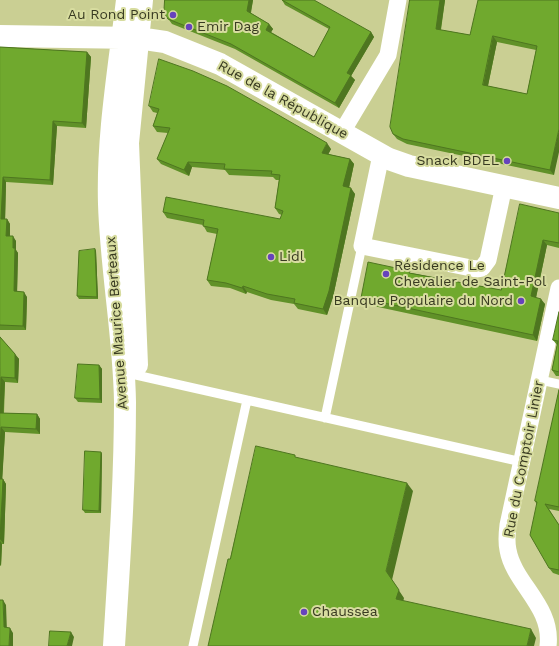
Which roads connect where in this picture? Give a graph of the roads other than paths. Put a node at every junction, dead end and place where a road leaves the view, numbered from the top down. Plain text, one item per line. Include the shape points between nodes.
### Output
1 (127, 0) edge
2 (142, 0) edge
3 (398, 0) edge
4 (0, 36) edge
5 (130, 38) junction
6 (342, 132) junction
7 (381, 155) junction
8 (504, 186) junction
9 (559, 198) edge
10 (362, 246) junction
11 (559, 288) edge
12 (131, 374) junction
13 (540, 380) junction
14 (559, 384) edge
15 (247, 400) junction
16 (325, 418) junction
17 (522, 462) junction
18 (114, 646) edge
19 (129, 646) edge
20 (193, 646) edge
21 (548, 646) edge

1 - 5 street, Avenue Maurice Berteaux
2 - 5 street, Avenue Maurice Berteaux
3 - 6 street via 388,55
4 - 5 street, Rue de la République
5 - 6 street, Rue de la République via 165,42 210,59
5 - 12 street, Avenue Maurice Berteaux via 128,150
6 - 7 street, Rue de la République
7 - 8 street, Rue de la République via 408,166
7 - 10 street
8 - 9 street, Rue de la République
8 - 10 street via 488,260 482,268 476,269
10 - 16 lane
11 - 13 street, Rue du Comptoir Linier
12 - 15 lane
12 - 18 street, Avenue Maurice Berteaux
12 - 19 street, Avenue Maurice Berteaux via 139,460
13 - 14 lane
13 - 17 street, Rue du Comptoir Linier
15 - 16 lane
15 - 20 lane
16 - 17 lane
17 - 21 street, Rue du Comptoir Linier via 508,525 508,551 546,620

